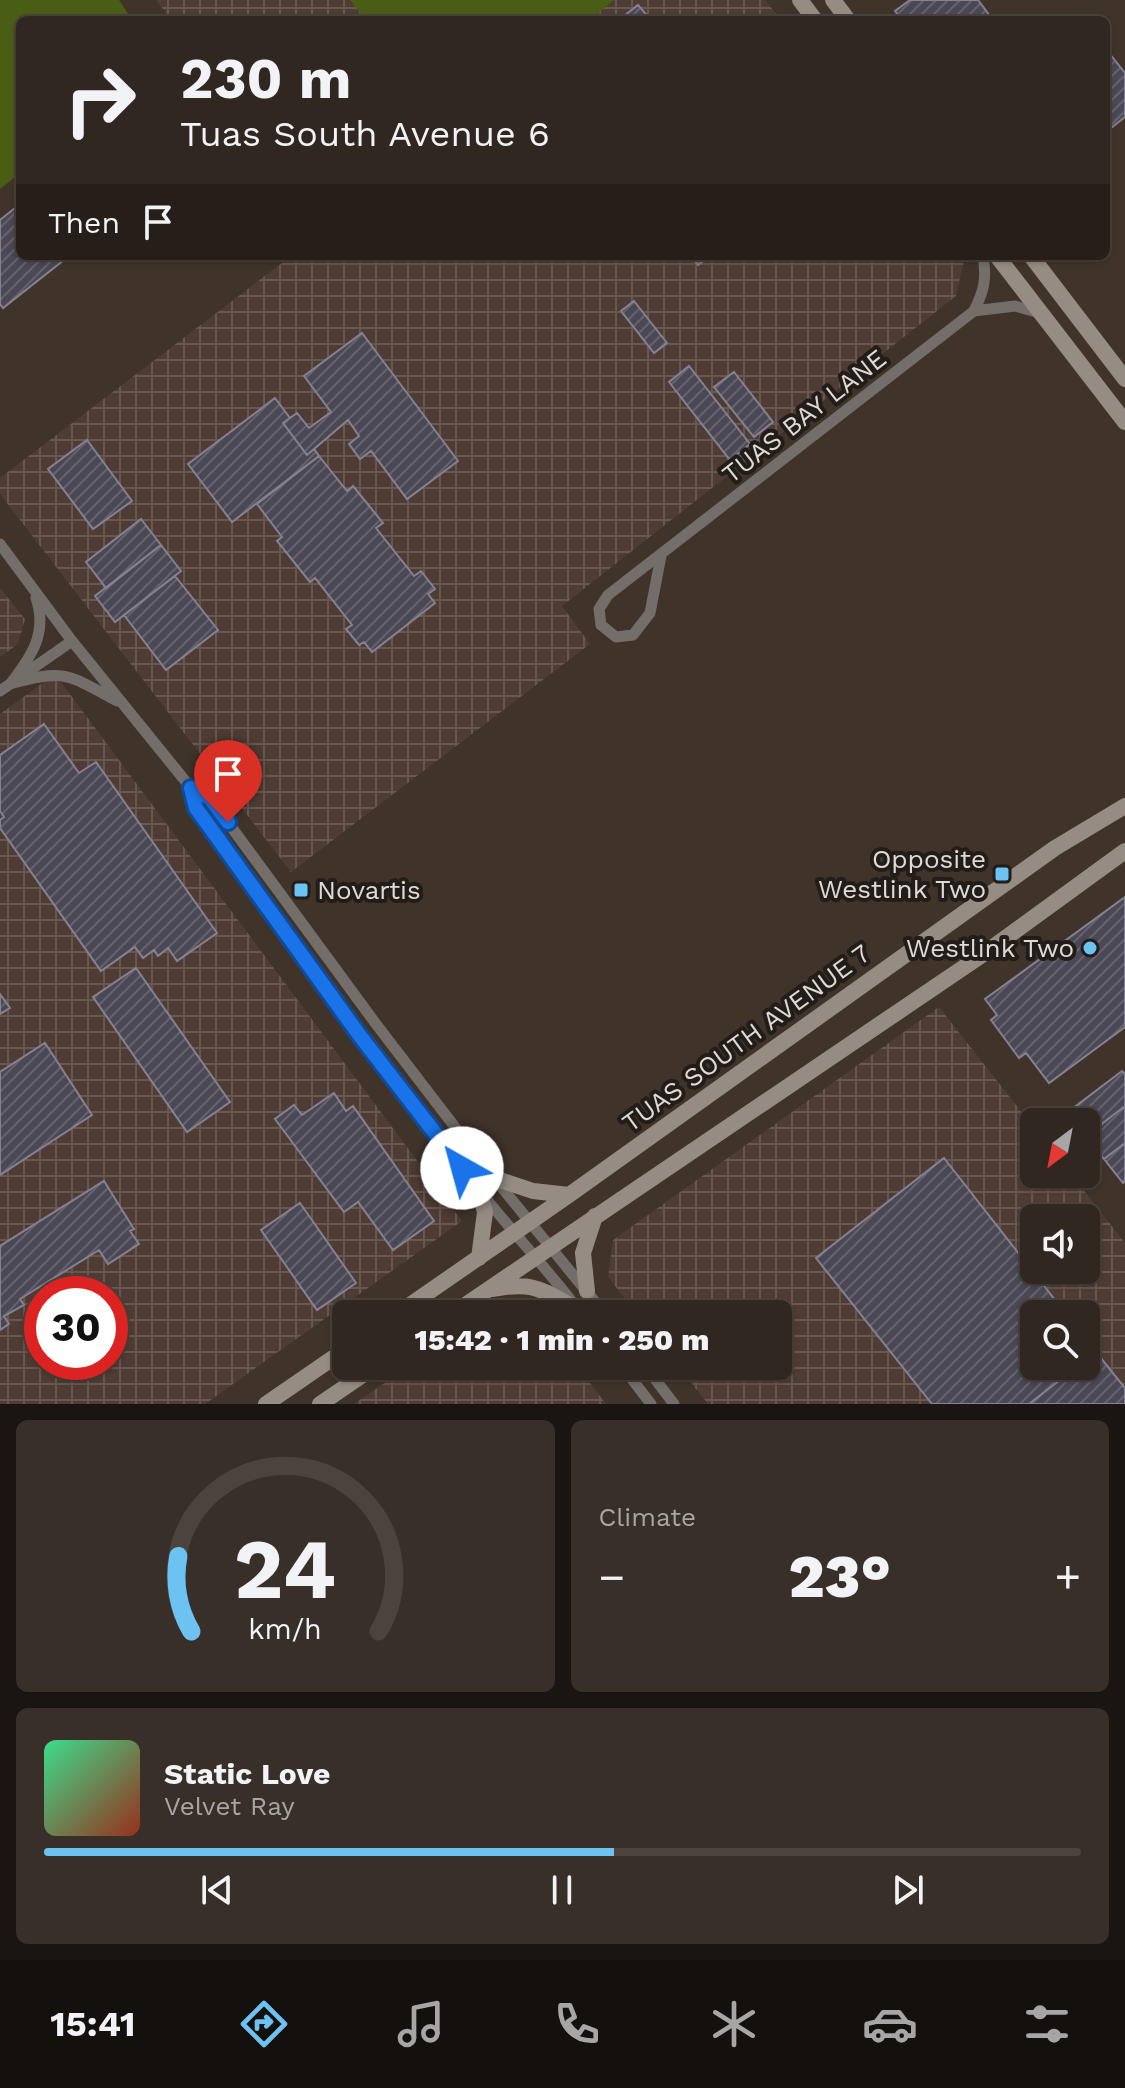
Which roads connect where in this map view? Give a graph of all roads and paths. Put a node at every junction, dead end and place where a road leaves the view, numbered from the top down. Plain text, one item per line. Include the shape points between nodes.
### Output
1 (984, 260) edge
2 (1000, 260) edge
3 (1034, 260) edge
4 (974, 311) junction
5 (1041, 313) junction
6 (1125, 379) edge
7 (1125, 422) edge
8 (0, 544) edge
9 (661, 556) junction
10 (33, 590) junction
11 (72, 641) junction
12 (5, 688) edge
13 (125, 705) junction
14 (191, 788) junction
15 (1125, 806) edge
16 (1125, 851) edge
17 (494, 1178) junction
18 (479, 1190) junction
19 (569, 1195) junction
20 (595, 1216) junction
21 (530, 1222) junction
22 (515, 1233) junction
23 (551, 1245) junction
24 (536, 1255) junction
25 (479, 1258) junction
26 (486, 1290) junction
27 (587, 1291) junction
28 (418, 1300) edge
29 (472, 1300) edge
30 (558, 1300) edge
31 (571, 1300) edge
32 (594, 1300) edge
33 (332, 1359) edge
34 (355, 1380) edge
35 (633, 1380) edge
36 (656, 1380) edge
37 (266, 1404) edge
38 (320, 1404) edge
39 (651, 1404) edge
40 (674, 1404) edge

1 - 4 street via 984,290
2 - 5 street
3 - 6 street
4 - 5 street via 1015,306
4 - 9 street, TUAS BAY LANE
5 - 7 street
8 - 10 street
9 - 9 street, TUAS BAY LANE via 650,613 633,635 616,637 601,625 599,609 608,595
10 - 11 street
10 - 12 street via 41,612 38,642
11 - 12 street
11 - 13 street
12 - 13 street via 63,674
13 - 14 street
14 - 17 street via 210,798
14 - 18 street via 205,821
15 - 19 street, TUAS SOUTH AVENUE 7 via 1055,848
16 - 20 street via 985,953
17 - 19 street via 533,1191
17 - 21 street
18 - 22 street
18 - 25 street via 485,1212
19 - 21 street, TUAS SOUTH AVENUE 7
20 - 23 street
20 - 27 street via 583,1253
21 - 22 street, TUAS SOUTH AVENUE 7
21 - 23 street
22 - 24 street
22 - 25 street, TUAS SOUTH AVENUE 7
23 - 24 street
23 - 27 street
24 - 26 street
24 - 31 street
25 - 28 street, TUAS SOUTH AVENUE 7
26 - 29 street
26 - 30 street via 520,1284
27 - 32 street
33 - 37 street
34 - 38 street
35 - 39 street
36 - 40 street

